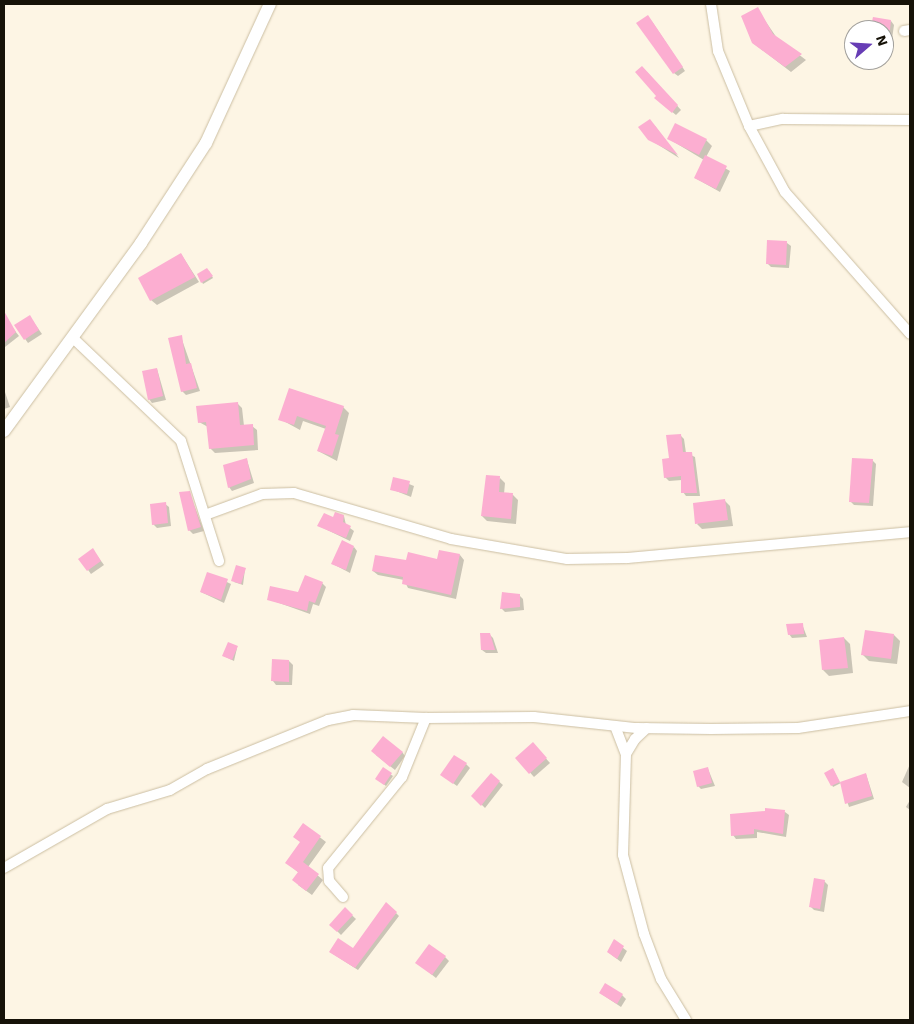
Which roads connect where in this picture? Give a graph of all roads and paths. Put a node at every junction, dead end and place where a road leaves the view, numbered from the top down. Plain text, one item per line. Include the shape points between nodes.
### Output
1 (270, 4) edge
2 (711, 4) edge
3 (910, 120) edge
4 (749, 126) junction
5 (910, 334) edge
6 (73, 338) junction
7 (4, 431) edge
8 (205, 515) junction
9 (910, 532) edge
10 (219, 561) dead end
11 (910, 711) edge
12 (426, 718) junction
13 (615, 726) junction
14 (646, 728) junction
15 (626, 754) junction
16 (4, 868) edge
17 (343, 897) dead end
18 (686, 1020) edge

1 - 6 street via 206,144
2 - 4 street via 718,51
3 - 4 street via 782,119
4 - 5 street via 785,192
6 - 7 street
6 - 8 street via 181,441
8 - 9 street via 262,494 294,492 451,539 568,559 637,557
8 - 10 street
11 - 14 street via 798,728
12 - 13 street via 534,717
12 - 16 street via 353,715 328,720 207,769 170,790 106,809
12 - 17 street via 402,777 328,868 329,881
13 - 14 street
13 - 15 street
14 - 15 street
15 - 18 street via 623,855 657,970

